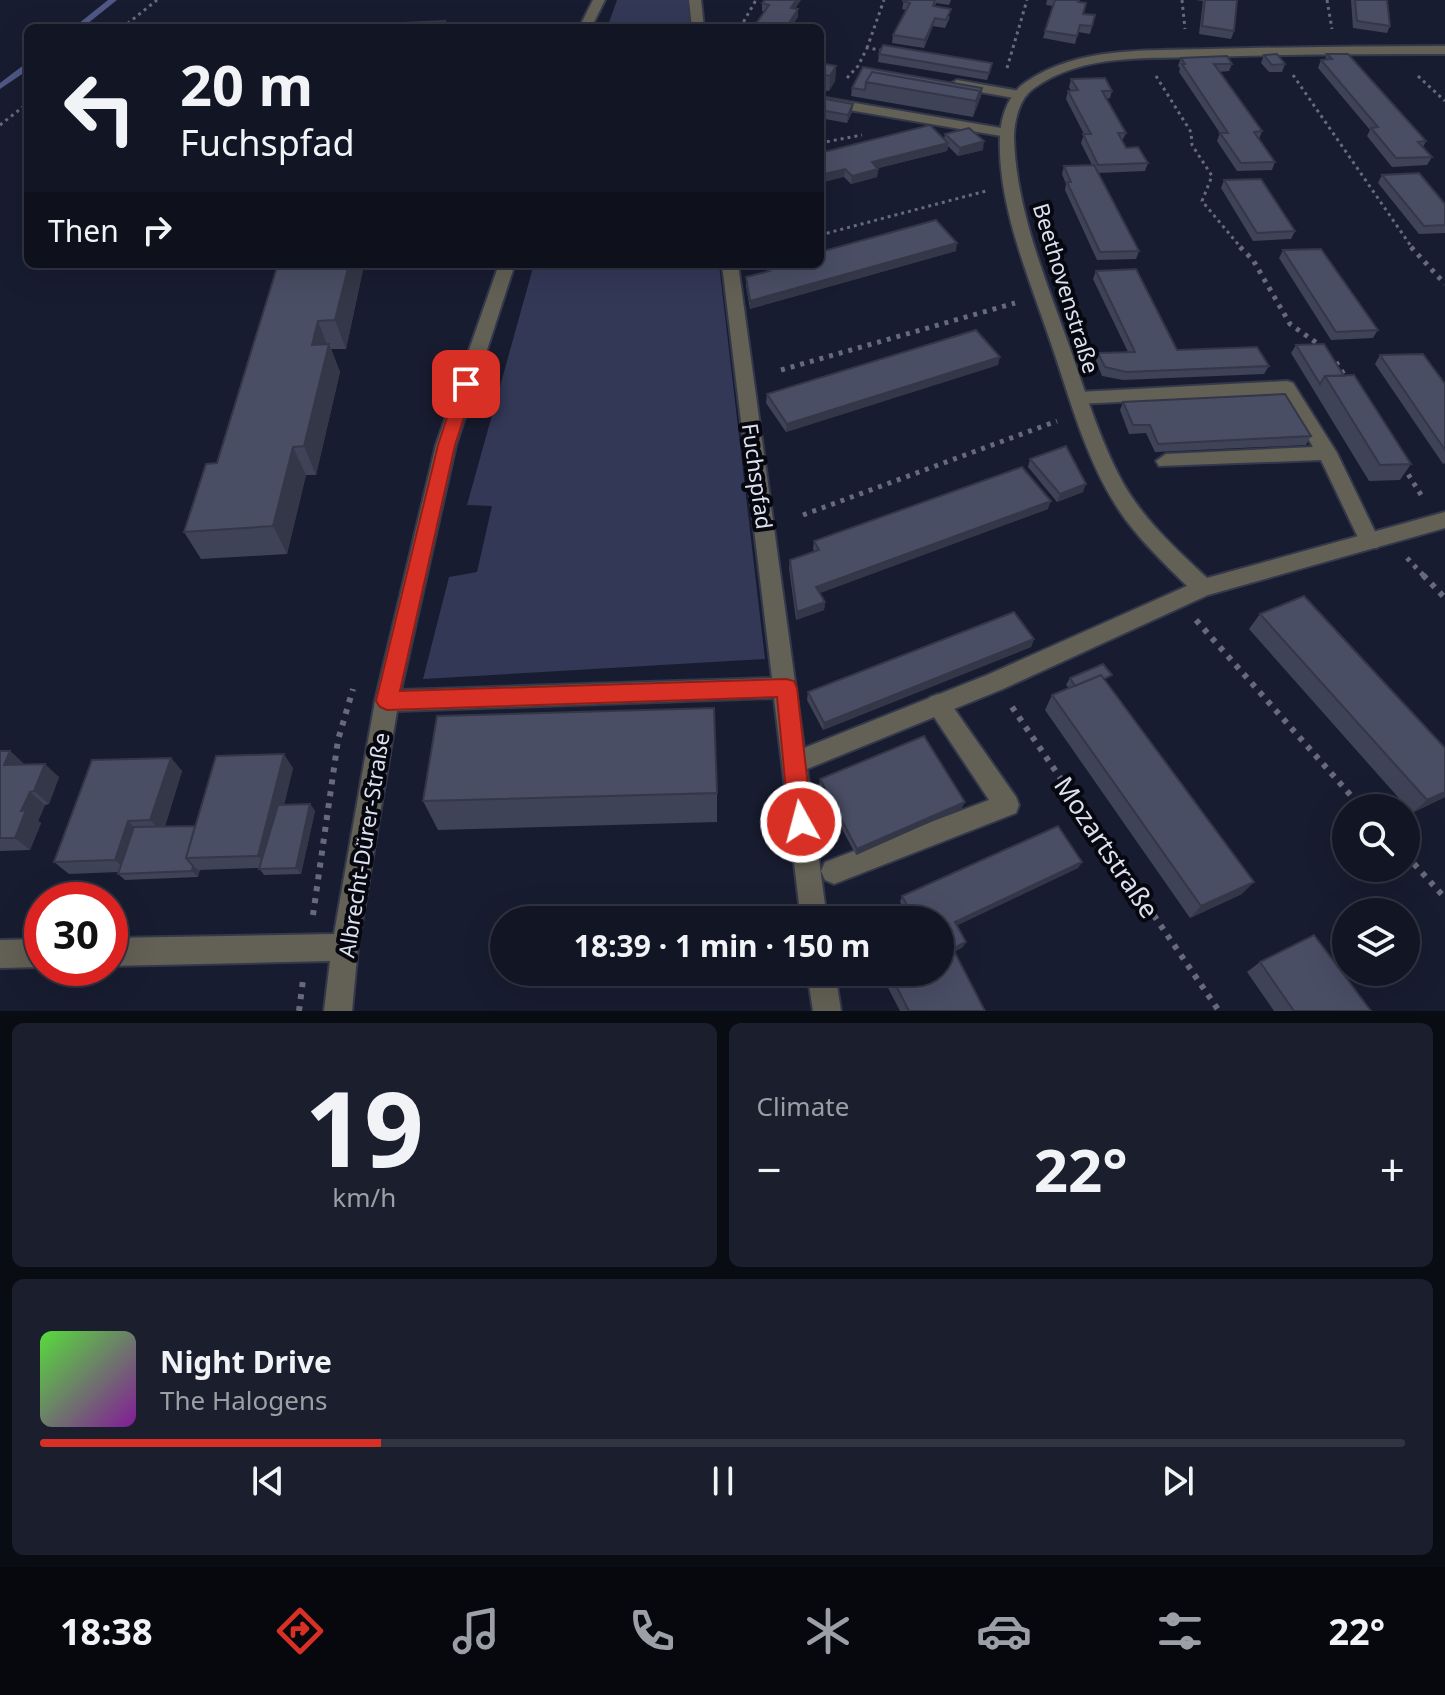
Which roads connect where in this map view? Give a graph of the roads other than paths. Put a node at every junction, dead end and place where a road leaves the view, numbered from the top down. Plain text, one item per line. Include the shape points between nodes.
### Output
1 (599, 0) edge
2 (695, 0) edge
3 (587, 24) edge
4 (698, 24) edge
5 (1445, 50) edge
6 (946, 82) edge
7 (1022, 92) junction
8 (824, 102) edge
9 (1007, 133) junction
10 (506, 268) edge
11 (731, 268) edge
12 (1081, 404) junction
13 (1327, 453) junction
14 (1166, 461) dead end
15 (1442, 521) edge
16 (1379, 539) junction
17 (1203, 588) junction
18 (786, 688) junction
19 (387, 701) junction
20 (938, 704) junction
21 (793, 763) junction
22 (834, 871) dead end
23 (812, 906) edge
24 (345, 947) junction
25 (128, 952) edge
26 (24, 953) edge
27 (0, 954) edge
28 (823, 986) edge
29 (338, 1011) edge
30 (827, 1011) edge

1 - 3 street
2 - 4 street
5 - 7 street via 1142,55 1074,65 1047,74
6 - 7 street
7 - 9 street, Beethovenstraße
8 - 9 street
9 - 12 street, Beethovenstraße via 1025,239
10 - 19 street, Albrecht-Dürer-Straße via 446,445
11 - 18 street, Fuchspfad
12 - 13 street via 1287,387
12 - 17 street, Beethovenstraße via 1113,483 1145,532
13 - 14 street
13 - 16 street
15 - 16 street
16 - 17 street
17 - 20 street
18 - 19 street
18 - 21 street, Fuchspfad
19 - 24 street, Albrecht-Dürer-Straße
20 - 21 street
20 - 22 street via 1007,805
21 - 23 street, Fuchspfad
24 - 25 street
24 - 29 street, Albrecht-Dürer-Straße
26 - 27 street
28 - 30 street

